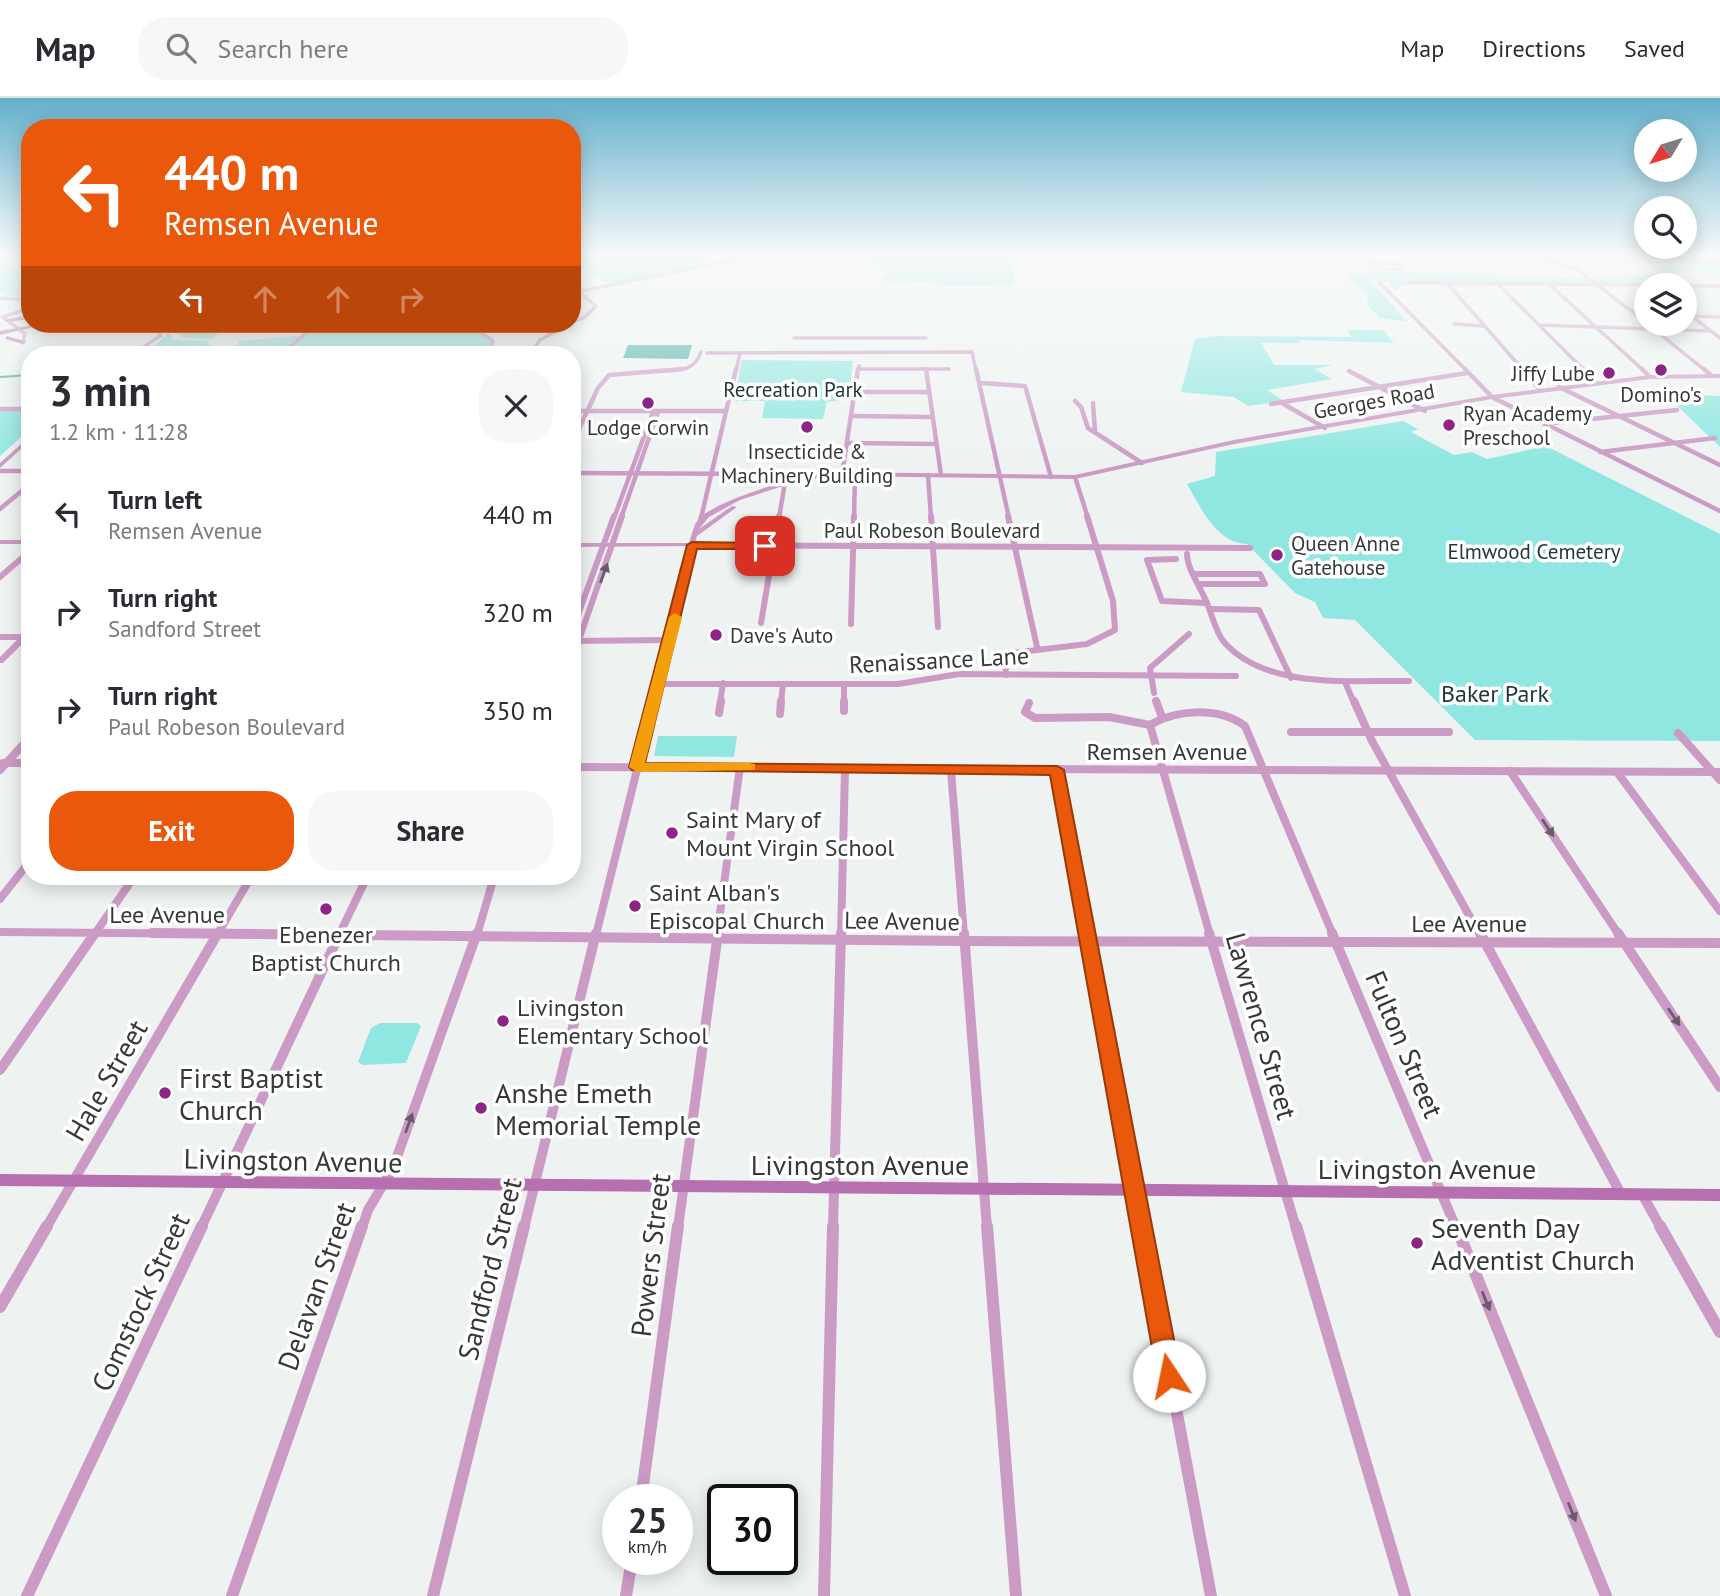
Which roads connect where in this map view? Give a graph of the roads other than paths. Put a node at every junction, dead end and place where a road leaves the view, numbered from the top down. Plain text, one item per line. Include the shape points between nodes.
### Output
1 (12, 324) edge
2 (1420, 324) edge
3 (1454, 324) dead end
4 (1592, 324) edge
5 (1702, 324) edge
6 (1539, 325) joint
7 (1484, 326) joint
8 (1596, 328) junction
9 (1634, 329) edge
10 (21, 330) joint
11 (847, 331) dead end
12 (1697, 331) edge
13 (1711, 331) junction
14 (21, 333) edge
15 (155, 333) edge
16 (160, 333) edge
17 (306, 333) edge
18 (482, 333) edge
19 (553, 333) edge
20 (2, 335) edge
21 (1663, 336) edge
22 (794, 338) dead end
23 (846, 338) junction
24 (926, 338) dead end
25 (1720, 338) edge
26 (23, 343) joint
27 (733, 343) dead end
28 (146, 344) junction
29 (143, 346) edge
30 (291, 346) edge
31 (491, 346) edge
32 (536, 346) edge
33 (724, 352) junction
34 (850, 352) junction
35 (740, 353) junction
36 (926, 369) junction
37 (949, 369) dead end
38 (1349, 371) dead end
39 (1467, 373) junction
40 (1712, 376) junction
41 (1720, 376) edge
42 (1650, 377) junction
43 (981, 383) junction
44 (1597, 383) junction
45 (1379, 387) junction
46 (1559, 387) junction
47 (1540, 390) junction
48 (855, 392) junction
49 (929, 392) junction
50 (1492, 397) junction
51 (1075, 401) dead end
52 (1281, 402) junction
53 (1093, 403) dead end
54 (1271, 404) dead end
55 (0, 409) edge
56 (21, 409) edge
57 (1677, 410) dead end
58 (581, 411) edge
59 (587, 411) junction
60 (725, 411) junction
61 (1424, 411) junction
62 (656, 412) junction
63 (851, 416) junction
64 (1613, 416) junction
65 (933, 417) junction
66 (581, 424) edge
67 (1542, 424) junction
68 (1325, 428) junction
69 (1095, 432) junction
70 (1715, 438) dead end
71 (847, 443) junction
72 (937, 444) junction
73 (1673, 444) junction
74 (21, 447) edge
75 (1600, 452) junction
76 (1142, 463) junction
77 (1720, 465) edge
78 (0, 469) edge
79 (21, 470) edge
80 (581, 473) edge
81 (630, 473) junction
82 (638, 473) junction
83 (710, 474) junction
84 (842, 474) junction
85 (855, 475) junction
86 (928, 475) junction
87 (941, 475) junction
88 (1001, 477) junction
89 (1051, 477) junction
90 (1075, 477) junction
91 (785, 482) junction
92 (21, 492) edge
93 (738, 501) junction
94 (0, 509) edge
95 (1720, 511) edge
96 (700, 523) junction
97 (696, 534) junction
98 (0, 542) edge
99 (21, 542) edge
100 (581, 545) edge
101 (604, 545) junction
102 (614, 545) junction
103 (692, 545) junction
104 (772, 546) junction
105 (853, 547) junction
106 (934, 547) junction
107 (1016, 547) junction
108 (1097, 548) junction
109 (1250, 548) dead end
110 (1186, 551) junction
111 (21, 559) edge
112 (1176, 559) dead end
113 (1194, 573) junction
114 (0, 577) edge
115 (1199, 584) junction
116 (587, 592) junction
117 (597, 592) junction
118 (1209, 606) junction
119 (581, 608) edge
120 (761, 624) dead end
121 (851, 624) dead end
122 (938, 627) dead end
123 (581, 629) edge
124 (1189, 634) dead end
125 (21, 636) edge
126 (0, 637) edge
127 (670, 640) junction
128 (581, 641) edge
129 (21, 642) edge
130 (1037, 647) junction
131 (0, 661) edge
132 (1006, 675) junction
133 (1149, 676) junction
134 (1236, 676) dead end
135 (1291, 678) junction
136 (1409, 681) dead end
137 (1345, 682) junction
138 (723, 683) junction
139 (664, 684) junction
140 (783, 684) junction
141 (845, 685) junction
142 (1030, 703) dead end
143 (844, 711) dead end
144 (719, 713) dead end
145 (780, 714) dead end
146 (1162, 717) junction
147 (1150, 725) junction
148 (1292, 732) dead end
149 (1448, 732) dead end
150 (1371, 733) junction
151 (1678, 733) dead end
152 (21, 746) edge
153 (3, 763) edge
154 (21, 763) edge
155 (581, 767) edge
156 (637, 767) junction
157 (740, 767) junction
158 (1390, 767) junction
159 (845, 769) junction
160 (0, 770) edge
161 (951, 770) junction
162 (1057, 770) junction
163 (1161, 771) junction
164 (1266, 771) junction
165 (1510, 771) junction
166 (1617, 772) junction
167 (1716, 772) edge
168 (1720, 780) edge
169 (21, 872) edge
170 (128, 885) edge
171 (246, 885) edge
172 (363, 885) edge
173 (492, 885) edge
174 (0, 899) edge
175 (1720, 911) edge
176 (0, 932) edge
177 (95, 933) junction
178 (217, 933) junction
179 (339, 936) junction
180 (476, 937) junction
181 (595, 937) junction
182 (717, 939) junction
183 (841, 939) junction
184 (965, 941) junction
185 (1087, 941) junction
186 (1214, 942) junction
187 (1335, 942) junction
188 (1485, 943) junction
189 (1624, 943) junction
190 (1720, 943) edge
191 (0, 1070) edge
192 (1720, 1087) edge
193 (0, 1180) edge
194 (73, 1181) junction
195 (221, 1183) junction
196 (382, 1186) junction
197 (534, 1187) junction
198 (684, 1188) junction
199 (833, 1189) junction
200 (986, 1190) junction
201 (1134, 1191) junction
202 (1286, 1192) junction
203 (1442, 1193) junction
204 (1621, 1194) junction
205 (1642, 1194) junction
206 (1720, 1195) edge
207 (0, 1307) edge
208 (1720, 1332) edge
209 (643, 1484) edge
210 (629, 1575) edge
211 (27, 1596) edge
212 (232, 1596) edge
213 (433, 1596) edge
214 (626, 1596) edge
215 (824, 1596) edge
216 (1016, 1596) edge
217 (1211, 1596) edge
218 (1405, 1596) edge
219 (1606, 1596) edge

1 - 10 street
2 - 39 street
3 - 7 street
4 - 8 street
5 - 13 street
6 - 8 street
6 - 44 street
7 - 47 street
8 - 9 street
8 - 42 street
10 - 20 main road
11 - 23 street
12 - 13 street
13 - 25 street
14 - 26 street
15 - 28 street
16 - 28 street
17 - 30 street
18 - 31 street via 493,341
19 - 32 street
20 - 26 main road
21 - 40 street
22 - 23 street
23 - 24 street
23 - 34 street via 845,350
27 - 33 street
28 - 29 street
33 - 35 street
33 - 59 street via 704,353 688,369 609,375
34 - 35 street
34 - 43 street via 972,352
35 - 60 street
36 - 37 street
36 - 48 street via 858,368
36 - 49 street
38 - 45 street
39 - 45 street
39 - 50 street
40 - 41 street, Georges Road
40 - 42 street, Georges Road
42 - 44 street, Georges Road
43 - 88 street
43 - 89 street via 1023,384
44 - 46 street, Georges Road
45 - 52 street
45 - 61 street
46 - 47 street, Georges Road
46 - 64 street
47 - 50 street, Georges Road
48 - 49 street
48 - 63 street
49 - 65 street
50 - 61 street, Georges Road
50 - 67 street
51 - 69 street via 1082,407 1088,428
52 - 54 street
52 - 68 street
53 - 69 street
55 - 56 street
57 - 64 street
58 - 59 street
59 - 62 street
59 - 66 street
60 - 62 street
60 - 83 street
61 - 68 street, Georges Road
62 - 81 street
62 - 82 street
63 - 65 street
63 - 71 street
64 - 67 street
64 - 73 street
65 - 72 street
67 - 75 street
68 - 76 street, Georges Road
69 - 76 street
70 - 73 street
71 - 72 street
71 - 84 street
72 - 87 street
73 - 75 street
73 - 77 street
74 - 78 street
75 - 95 street
76 - 90 street, Georges Road
78 - 79 street
80 - 81 street
81 - 82 street
81 - 101 street
82 - 83 street
82 - 102 street
83 - 91 street via 770,474
83 - 96 street
84 - 85 street, Georges Road
84 - 91 street, Georges Road
85 - 86 street, Georges Road
85 - 105 street
86 - 87 street, Georges Road
86 - 106 street
87 - 88 street, Georges Road
88 - 89 street, Georges Road
88 - 107 street
89 - 90 street, Georges Road
90 - 108 street
91 - 93 street, Georges Road
91 - 104 street
92 - 94 street
93 - 96 street, Georges Road
93 - 97 street, Georges Road
96 - 97 street
97 - 103 street
98 - 99 street
100 - 101 street, Paul Robeson Boulevard
101 - 102 street, Paul Robeson Boulevard
101 - 116 street
102 - 103 street, Paul Robeson Boulevard
117 -> 102 street
103 - 104 street, Paul Robeson Boulevard
103 - 127 street, Sandford Street
104 - 105 street, Paul Robeson Boulevard
104 - 120 street
105 - 106 street, Paul Robeson Boulevard
105 - 121 street
106 - 107 street, Paul Robeson Boulevard
106 - 122 street
107 - 108 street, Paul Robeson Boulevard
107 - 130 street
108 - 110 street, Paul Robeson Boulevard
108 - 130 street via 1113,601 1115,630 1084,646
109 - 110 street, Paul Robeson Boulevard
110 - 113 street
111 - 114 street
112 - 118 street via 1147,560 1162,601
113 - 115 street
113 - 115 street via 1260,574 1265,584
115 - 118 street
116 - 117 street
116 - 119 street
117 - 123 street
118 - 135 street via 1222,640 1234,653
118 - 135 street via 1259,610
124 - 133 street via 1153,665
125 - 126 street
127 - 128 street
127 - 139 street, Sandford Street
129 - 131 street
130 - 132 street via 1007,655
132 - 133 street, Renaissance Lane
132 - 141 street, Renaissance Lane via 960,674 898,684
133 - 134 street, Renaissance Lane
133 - 146 street
135 - 137 street
136 - 137 street
137 - 150 street
138 - 139 street, Renaissance Lane
138 - 140 street, Renaissance Lane
138 - 144 street
139 - 156 street, Sandford Street
140 - 141 street, Renaissance Lane
140 - 145 street
141 - 143 street
142 - 147 street via 1025,712 1035,718 1115,717
146 - 147 street
146 - 164 street, Fulton Street via 1235,718 1245,726
147 - 163 street, Lawrence Street via 1157,736
148 - 150 street
149 - 150 street
150 - 158 street
151 - 167 street
152 - 153 street
153 - 154 street
153 - 160 street
155 - 156 street, Remsen Avenue
156 - 157 street, Remsen Avenue
156 - 181 street, Sandford Street
157 - 159 street, Remsen Avenue
157 - 182 street, Powers Street
158 - 164 street, Remsen Avenue
158 - 165 street, Remsen Avenue
158 - 188 street
159 - 161 street, Remsen Avenue
159 - 183 street
161 - 162 street, Remsen Avenue
161 - 184 street
162 - 163 street, Remsen Avenue
162 - 185 street
163 - 164 street, Remsen Avenue
163 - 186 street, Lawrence Street
164 - 187 street, Fulton Street
165 - 166 street, Remsen Avenue
165 -> 189 street
166 - 167 street, Remsen Avenue
166 - 175 street
167 - 168 street
169 - 174 street
170 - 177 street
171 - 178 street, Hale Street
172 - 179 street, Comstock Street
173 - 180 street, Delavan Street
176 - 177 street, Lee Avenue
177 - 178 street, Lee Avenue
177 - 191 street
178 - 179 street, Lee Avenue
178 - 194 street, Hale Street
179 - 180 street, Lee Avenue
179 - 195 street, Comstock Street
180 - 181 street, Lee Avenue
196 -> 180 street, Delavan Street via 393,1168
181 - 182 street, Lee Avenue
181 - 197 street, Sandford Street
182 - 183 street, Lee Avenue
182 - 198 street, Powers Street
183 - 184 street, Lee Avenue
183 - 199 street
184 - 185 street, Lee Avenue
184 - 200 street
185 - 186 street, Lee Avenue
185 - 201 street
186 - 187 street, Lee Avenue
186 - 202 street, Lawrence Street
187 - 188 street, Lee Avenue
187 - 203 street, Fulton Street
188 - 189 street, Lee Avenue
188 - 204 street
189 - 190 street, Lee Avenue
189 -> 192 street
193 - 194 main road, Livingston Avenue
194 - 195 main road, Livingston Avenue
194 - 207 street, Hale Street
195 - 196 main road, Livingston Avenue
195 - 211 street, Comstock Street
196 - 197 main road, Livingston Avenue
196 - 212 street, Delavan Street via 368,1210
197 - 198 main road, Livingston Avenue
197 - 213 street, Sandford Street
198 - 199 main road, Livingston Avenue
198 - 209 street, Powers Street
199 - 200 main road, Livingston Avenue
199 - 215 street
200 - 201 main road, Livingston Avenue
200 - 216 street
201 - 202 main road, Livingston Avenue
201 - 217 street
202 - 203 main road, Livingston Avenue
202 - 218 street, Lawrence Street
203 - 204 main road, Livingston Avenue
203 -> 219 street, Fulton Street
204 - 205 main road, Livingston Avenue
205 - 206 main road, Livingston Avenue
205 - 208 street
210 - 214 street

